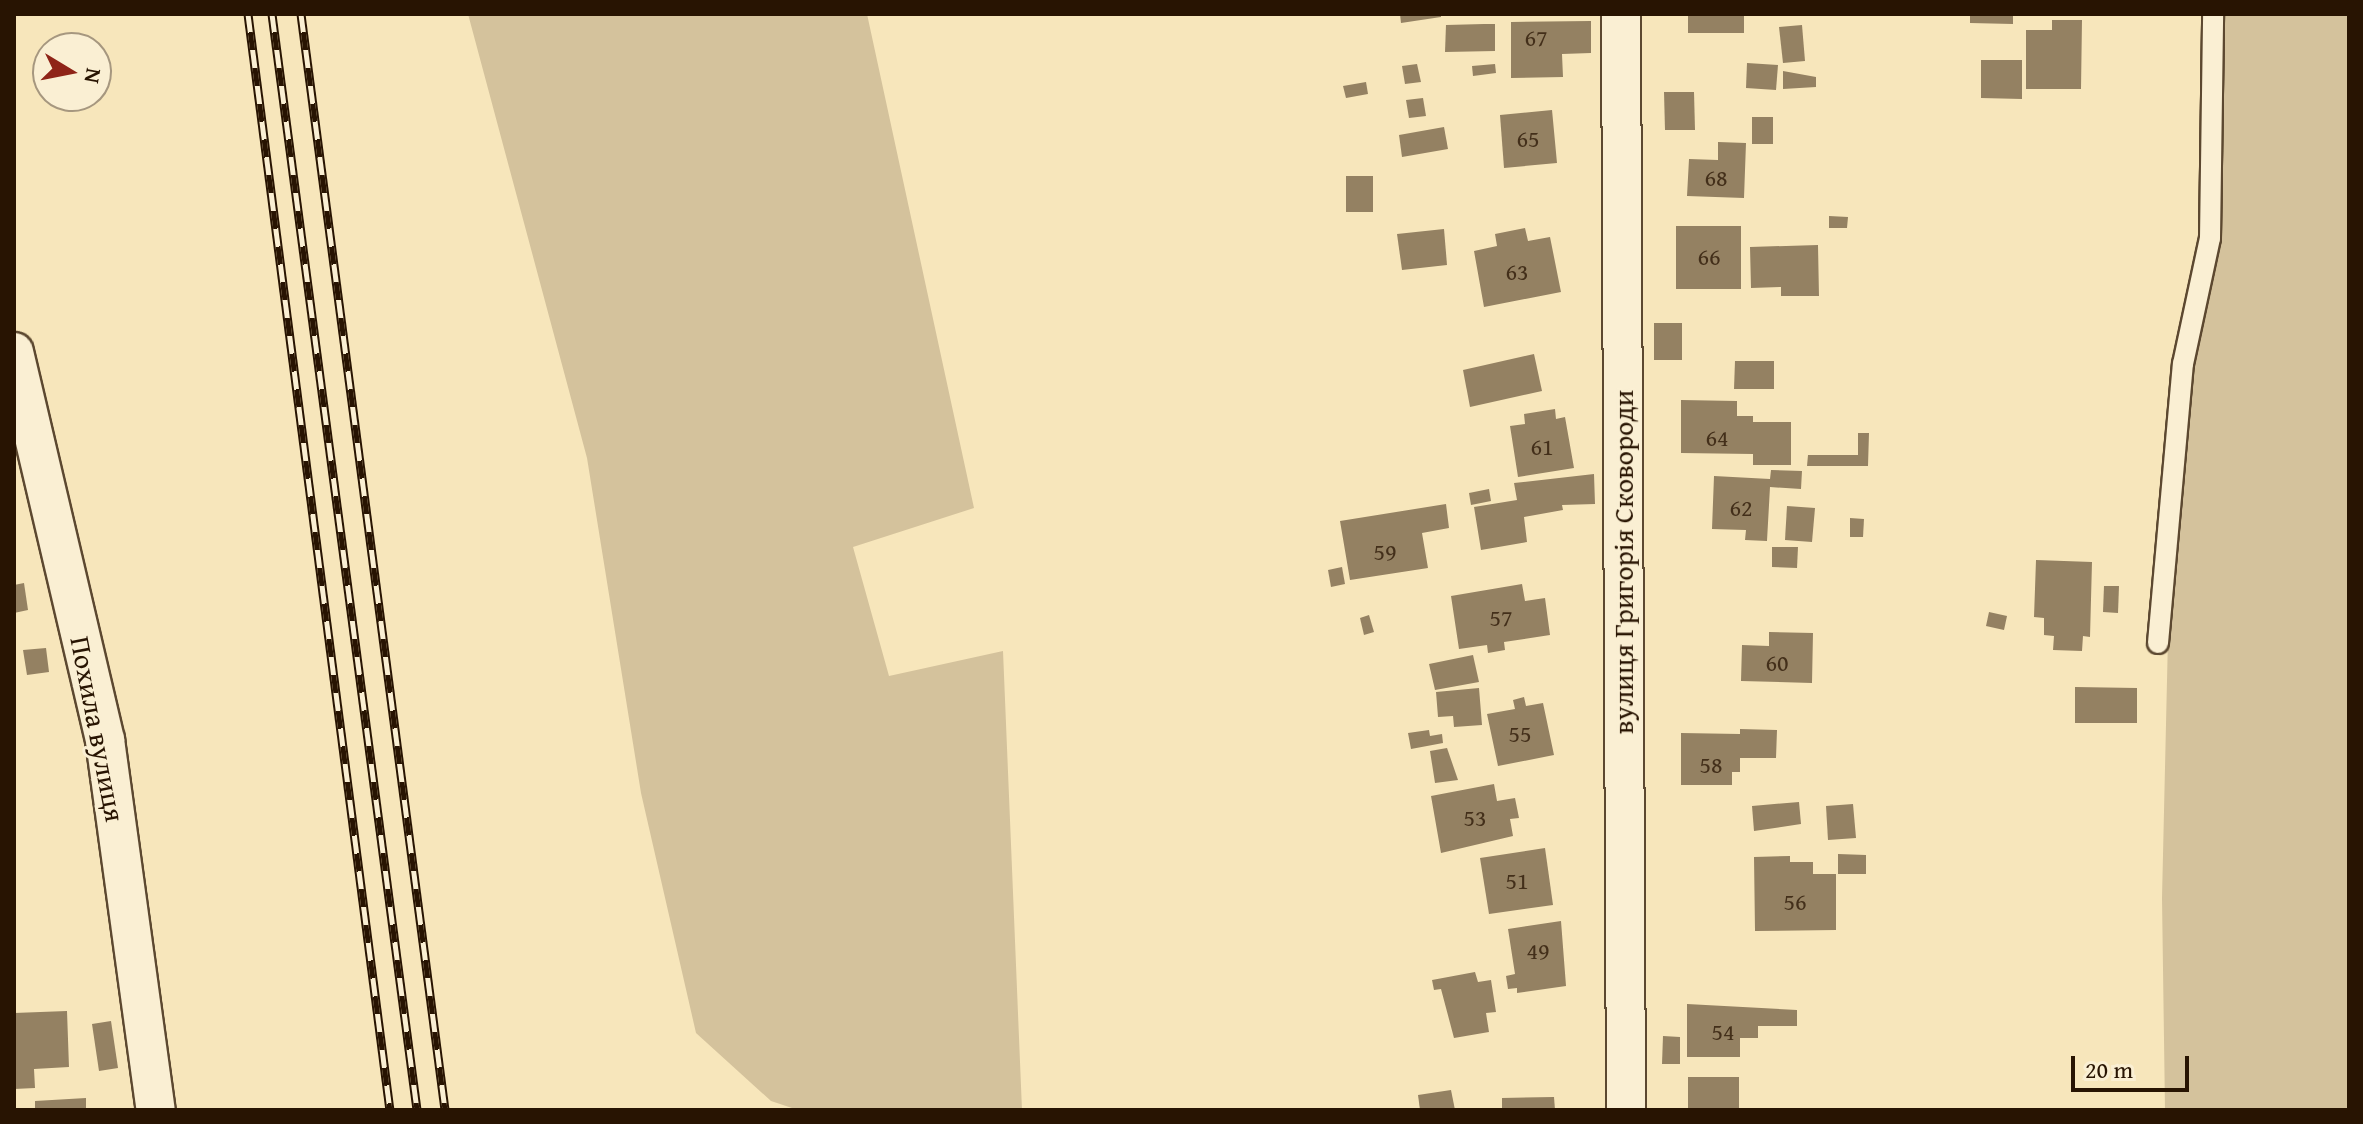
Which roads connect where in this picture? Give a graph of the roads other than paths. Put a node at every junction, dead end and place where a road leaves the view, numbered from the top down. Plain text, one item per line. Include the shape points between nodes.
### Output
1 (1621, 14) edge
2 (2213, 14) edge
3 (14, 352) edge
4 (2158, 643) dead end
5 (156, 1110) edge
6 (1626, 1110) edge

1 - 6 street, вулиця Григорія Сковороди
2 - 4 lane via 2210,238 2183,364
3 - 5 street, Похила вулиця via 105,740

